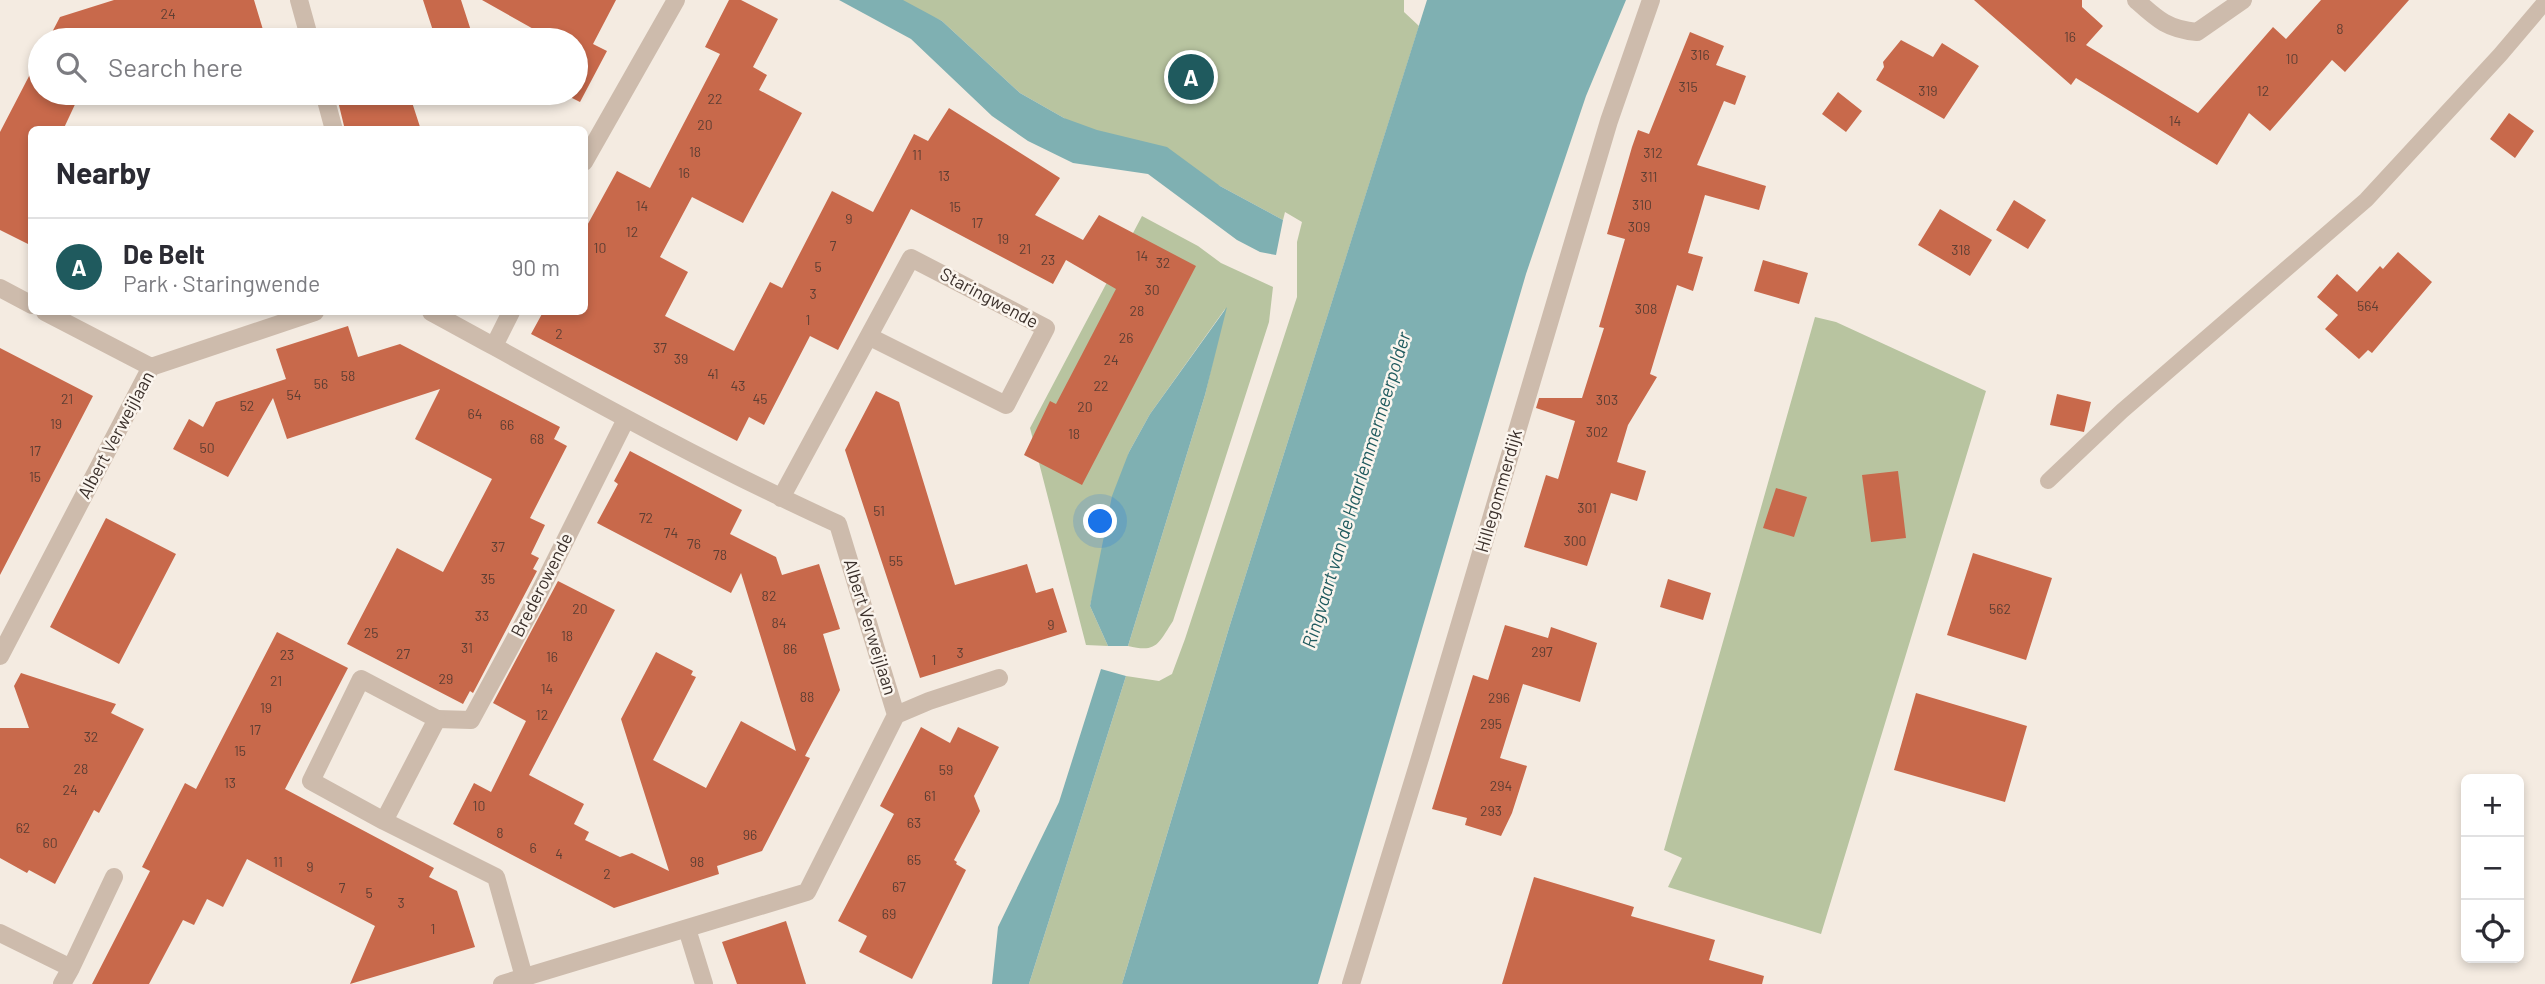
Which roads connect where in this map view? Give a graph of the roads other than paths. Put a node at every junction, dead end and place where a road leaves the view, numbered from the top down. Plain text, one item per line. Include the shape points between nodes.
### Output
1 (299, 0) edge
2 (676, 0) edge
3 (1651, 0) edge
4 (2136, 0) edge
5 (2243, 0) edge
6 (2545, 2) edge
7 (307, 28) edge
8 (327, 105) edge
9 (333, 126) edge
10 (588, 155) edge
11 (0, 288) edge
12 (28, 303) edge
13 (51, 315) edge
14 (306, 315) edge
15 (437, 315) edge
16 (510, 315) edge
17 (870, 337) junction
18 (494, 346) junction
19 (151, 367) junction
20 (626, 419) junction
21 (2048, 481) dead end
22 (781, 498) junction
23 (0, 656) edge
24 (999, 678) dead end
25 (896, 715) junction
26 (437, 719) junction
27 (384, 821) junction
28 (114, 877) dead end
29 (687, 929) junction
30 (0, 933) edge
31 (67, 976) edge
32 (524, 977) junction
33 (502, 984) edge
34 (704, 984) edge
35 (1350, 984) edge

1 - 7 street
2 - 10 street
3 - 35 street, Hillegommerdijk via 1605,134
4 - 5 street via 2176,30 2197,32
6 - 21 lane via 2366,200
8 - 9 street
11 - 12 street
13 - 19 street
14 - 19 street, Albert Verweijlaan
15 - 18 street, Albert Verweijlaan
16 - 18 street
17 - 17 street, Staringwende via 911,258 1046,328 1006,405
17 - 22 street, Staringwende
18 - 20 street, Albert Verweijlaan
19 - 23 street, Albert Verweijlaan
20 - 22 street, Albert Verweijlaan
20 - 26 street, Brederowende via 471,720
22 - 25 street, Albert Verweijlaan via 838,524
24 - 25 street
25 - 29 street, Albert Verweijlaan via 807,892
26 - 27 street
26 - 27 street, Brederowende via 361,680 311,781
27 - 32 street, Brederowende via 496,877
28 - 31 street
29 - 32 street, Albert Verweijlaan
29 - 34 street
30 - 31 street
32 - 33 street, Albert Verweijlaan

